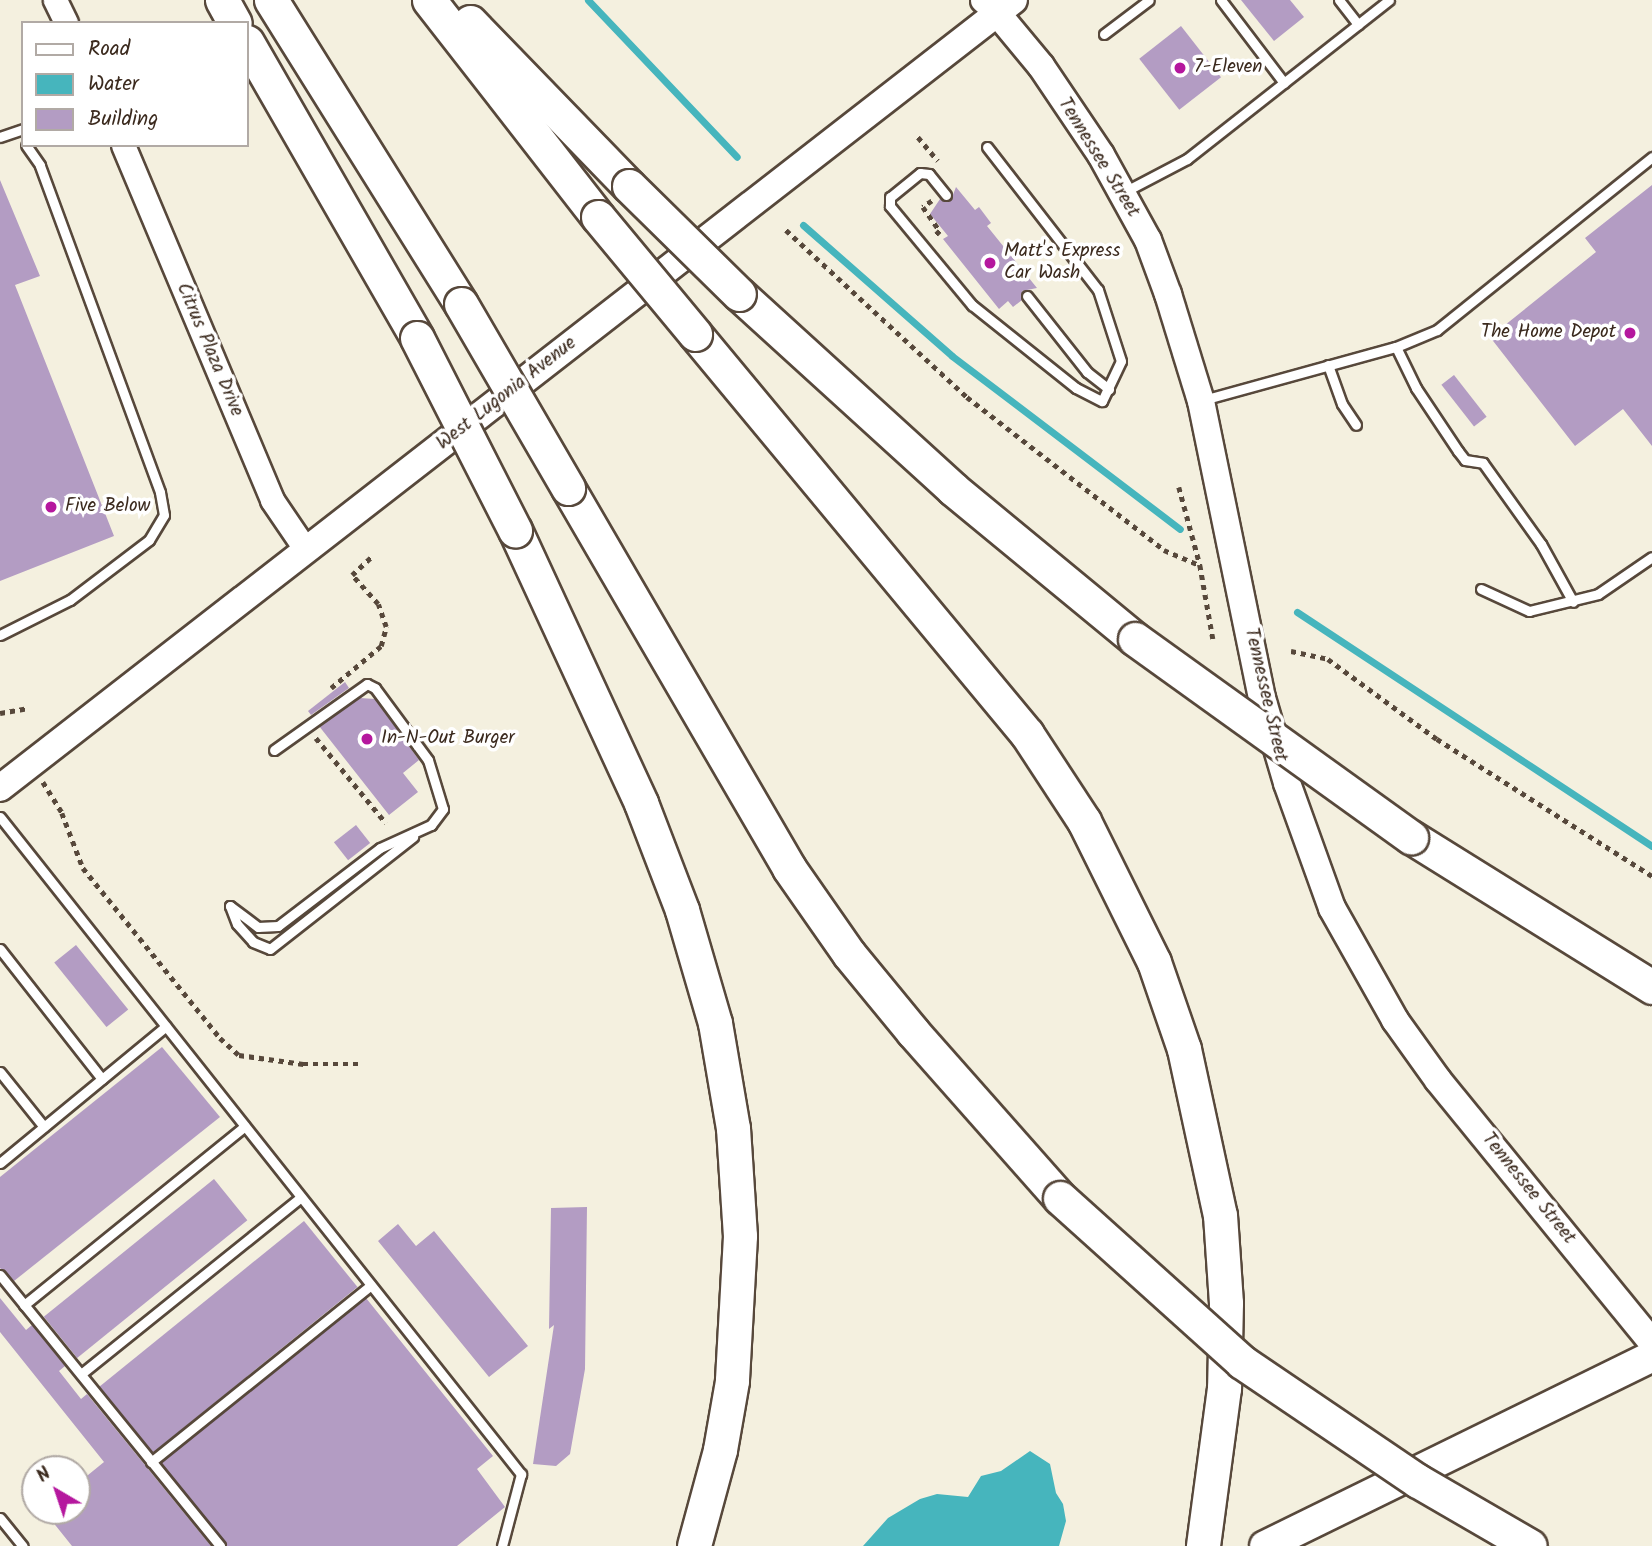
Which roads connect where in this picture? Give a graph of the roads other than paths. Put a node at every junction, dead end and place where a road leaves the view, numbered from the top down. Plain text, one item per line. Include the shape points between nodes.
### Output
1 (55, 0) edge
2 (222, 0) edge
3 (271, 0) edge
4 (429, 0) edge
5 (448, 0) edge
6 (1149, 0) edge
7 (1220, 0) edge
8 (1339, 0) edge
9 (1390, 0) edge
10 (998, 4) edge
11 (65, 21) edge
12 (235, 21) edge
13 (1358, 24) junction
14 (1104, 34) dead end
15 (248, 44) edge
16 (1284, 83) junction
17 (19, 131) edge
18 (0, 138) edge
19 (27, 147) edge
20 (124, 147) edge
21 (987, 147) dead end
22 (1652, 157) edge
23 (944, 193) road end
24 (1122, 193) junction
25 (1027, 296) dead end
26 (1396, 347) junction
27 (1328, 365) junction
28 (1109, 389) junction
29 (1201, 401) junction
30 (1356, 425) dead end
31 (306, 550) junction
32 (1652, 556) edge
33 (1481, 589) dead end
34 (1573, 602) junction
35 (0, 635) edge
36 (274, 750) dead end
37 (0, 788) edge
38 (0, 817) edge
39 (419, 833) junction
40 (0, 949) edge
41 (1652, 987) edge
42 (166, 1026) junction
43 (0, 1072) edge
44 (102, 1079) junction
45 (245, 1126) junction
46 (44, 1127) junction
47 (0, 1163) edge
48 (301, 1197) junction
49 (0, 1275) edge
50 (371, 1285) junction
51 (24, 1305) junction
52 (1652, 1342) edge
53 (1652, 1356) edge
54 (81, 1374) junction
55 (151, 1462) junction
56 (0, 1518) edge
57 (23, 1546) edge
58 (220, 1546) edge
59 (502, 1546) edge
60 (694, 1546) edge
61 (1203, 1546) edge
62 (1265, 1546) edge
63 (1530, 1546) edge

1 - 11 street
2 - 12 highway
3 - 63 highway, bridge via 461,304 789,868 849,954 912,1032 1060,1198 1242,1362 1418,1481
4 - 61 highway, bridge via 598,217 1027,734 1084,821 1134,918 1184,1049 1220,1215 1226,1303 1214,1483
5 - 41 highway, bridge via 739,294 943,480 1135,639 1411,837
6 - 14 lane
7 - 16 lane
8 - 13 lane
9 - 13 lane
10 - 24 main road, Tennessee Street
10 - 31 main road, West Lugonia Avenue
13 - 16 lane
15 - 60 highway, bridge via 418,338 516,530 641,803 682,910 715,1023 733,1128 740,1236 732,1381 720,1450
16 - 24 lane via 1187,159
17 - 18 lane
19 - 35 lane via 40,165 160,492 164,514 149,540 70,600
20 - 31 street, Citrus Plaza Drive via 272,500
21 - 28 lane via 1098,290 1121,361
22 - 26 lane via 1437,330
23 - 28 lane via 929,174 920,173 890,197 890,206 972,305 1076,388 1102,401
24 - 29 main road, Tennessee Street via 1148,240
25 - 28 lane via 1087,372
26 - 27 lane
26 - 34 lane via 1416,388 1458,451 1465,460 1483,463 1541,544
27 - 29 lane
27 - 30 lane via 1342,404
29 - 52 main road, Tennessee Street via 1262,698 1332,908 1395,1020 1438,1080
31 - 37 main road, West Lugonia Avenue
32 - 34 lane via 1598,594
33 - 34 lane via 1529,611
36 - 39 lane via 357,688 375,688 419,746 441,790 440,818
38 - 42 lane
39 - 39 lane via 270,948 253,942 237,924 230,906 258,927 278,926 380,848
40 - 44 lane
42 - 44 lane
42 - 45 lane
43 - 46 lane
44 - 46 lane
45 - 48 lane
45 - 51 lane
46 - 47 lane
48 - 50 lane
48 - 54 lane
49 - 51 lane
50 - 55 lane
50 - 59 lane via 521,1474
51 - 54 lane
53 - 62 main road
54 - 55 lane
55 - 58 lane
56 - 57 lane

